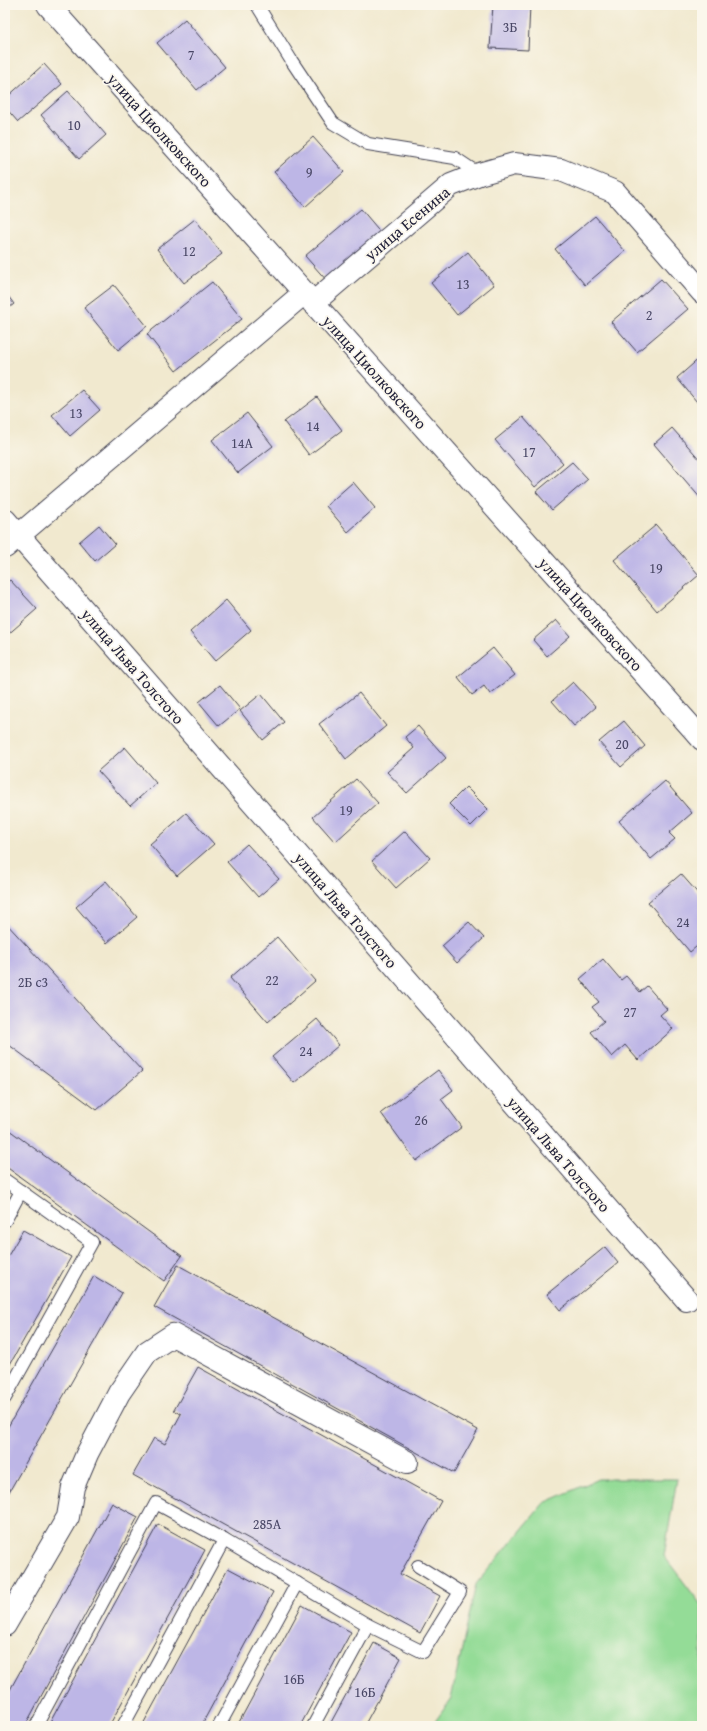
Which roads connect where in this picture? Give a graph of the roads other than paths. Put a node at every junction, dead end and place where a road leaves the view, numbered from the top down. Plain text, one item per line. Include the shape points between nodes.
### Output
1 (48, 5) edge
2 (257, 5) edge
3 (479, 174) junction
4 (702, 292) edge
5 (309, 298) junction
6 (10, 534) edge
7 (702, 739) edge
8 (5, 1180) edge
9 (21, 1191) junction
10 (5, 1221) edge
11 (687, 1300) dead end
12 (5, 1398) edge
13 (407, 1462) dead end
14 (224, 1540) junction
15 (418, 1566) dead end
16 (297, 1583) junction
17 (5, 1625) edge
18 (368, 1625) junction
19 (36, 1726) edge
20 (123, 1726) edge
21 (219, 1726) edge
22 (313, 1726) edge

1 - 5 street, улица Циолковского
2 - 3 lane via 332,123 368,144 455,158
3 - 4 street, улица Есенина via 514,164 561,170 615,192
3 - 5 street, улица Есенина via 452,185
5 - 6 street, улица Есенина
5 - 7 street, улица Циолковского
6 - 11 street, улица Льва Толстого
8 - 9 lane
9 - 10 lane
9 - 12 lane via 92,1242
13 - 17 street via 173,1335 147,1352 119,1393 73,1486 68,1517
14 - 16 lane
14 - 19 lane via 156,1503
14 - 20 lane
15 - 18 lane via 460,1592 423,1652
16 - 18 lane
16 - 21 lane
18 - 22 lane

